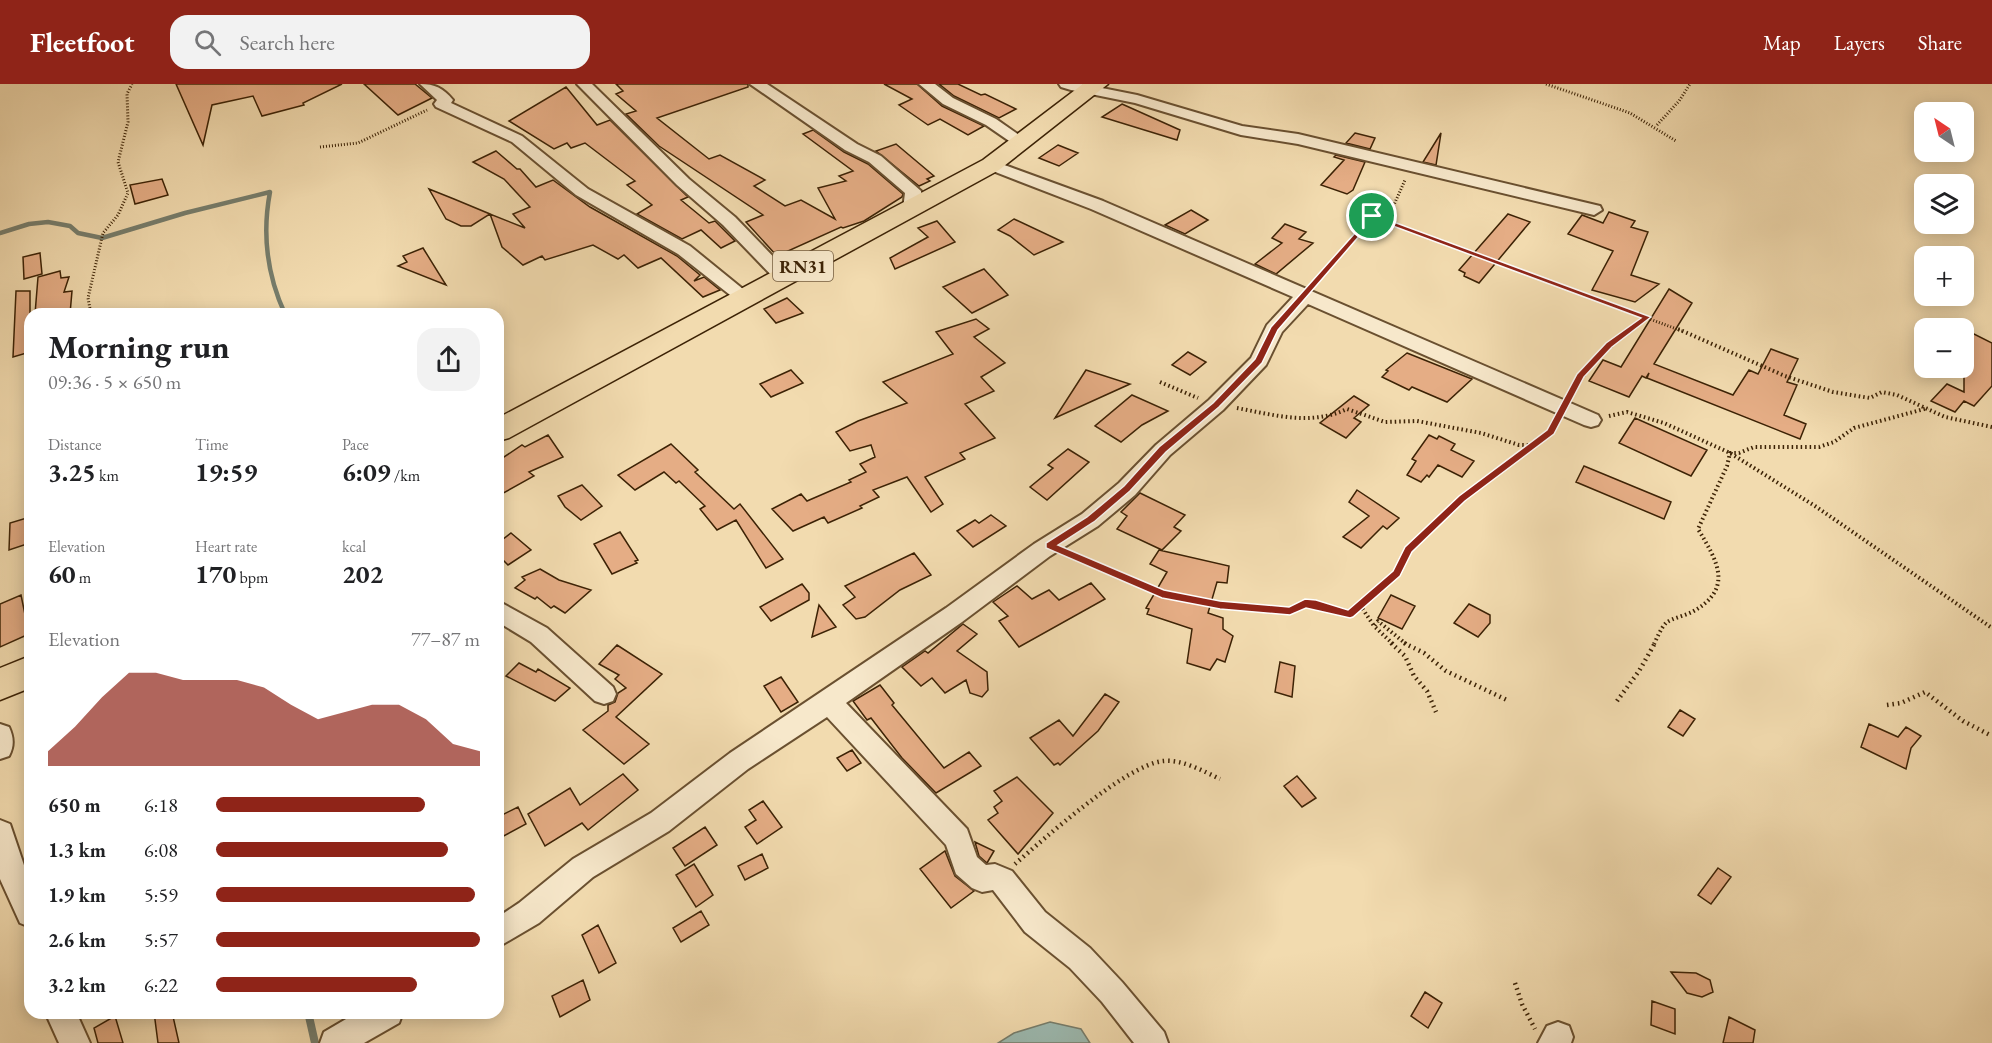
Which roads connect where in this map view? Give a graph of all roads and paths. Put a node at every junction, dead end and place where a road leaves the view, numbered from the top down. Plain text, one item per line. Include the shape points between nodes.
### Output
1 (132, 84) edge
2 (427, 84) edge
3 (584, 84) edge
4 (757, 84) edge
5 (926, 84) edge
6 (1546, 84) edge
7 (1690, 84) edge
8 (1083, 86) edge
9 (441, 104) junction
10 (1657, 125) junction
11 (1676, 141) dead end
12 (1021, 142) junction
13 (320, 147) dead end
14 (991, 165) junction
15 (1412, 166) junction
16 (911, 209) junction
17 (1594, 210) dead end
18 (1372, 216) junction
19 (783, 277) junction
20 (1305, 296) junction
21 (745, 298) junction
22 (90, 308) edge
23 (1647, 317) junction
24 (1160, 382) dead end
25 (1216, 405) junction
26 (1563, 408) junction
27 (1928, 408) junction
28 (1591, 420) joint
29 (1992, 427) edge
30 (504, 428) edge
31 (1533, 445) junction
32 (1730, 453) junction
33 (1050, 546) junction
34 (1360, 605) junction
35 (504, 614) edge
36 (1374, 626) junction
37 (1992, 628) edge
38 (24, 674) edge
39 (0, 686) edge
40 (604, 694) dead end
41 (1617, 700) dead end
42 (1509, 701) dead end
43 (829, 702) junction
44 (1887, 705) dead end
45 (1436, 712) dead end
46 (0, 735) edge
47 (1992, 736) edge
48 (0, 748) edge
49 (1220, 780) dead end
50 (0, 833) edge
51 (998, 878) junction
52 (24, 900) edge
53 (504, 929) edge
54 (1515, 983) dead end
55 (63, 1019) edge
56 (376, 1019) edge
57 (1551, 1039) edge
58 (75, 1043) edge
59 (335, 1043) edge
60 (1153, 1043) edge

1 - 22 path via 127,94 126,133 118,162 128,193 103,233 88,298
2 - 9 street via 446,100
3 - 19 street
4 - 16 street via 875,159 913,191
5 - 12 street via 948,101
6 - 10 path via 1626,110
7 - 10 path via 1680,102
8 - 12 main road, RN31
8 - 15 street via 1272,137 1298,139
9 - 13 path via 358,143
9 - 21 street via 517,139 582,192 684,250
10 - 11 path
12 - 14 main road, RN31
14 - 16 main road, RN31
14 - 20 street via 1097,205
15 - 17 street
15 - 18 path via 1393,207
16 - 19 main road, RN31
18 - 20 path
18 - 23 path
19 - 21 main road, RN31
20 - 25 street via 1274,329 1259,361
20 - 26 street
21 - 30 main road, RN31
23 - 26 path via 1609,345 1580,376
23 - 27 path via 1839,394 1872,398 1882,392
24 - 25 path
25 - 31 path via 1311,420 1336,416 1347,409 1384,423 1417,421
25 - 33 street via 1163,450 1120,495
26 - 28 street
26 - 31 path via 1551,432
27 - 29 path via 1945,417
27 - 32 path via 1854,428 1834,442 1818,447 1754,447
28 - 32 path via 1627,412 1664,423
31 - 34 path via 1462,499 1408,550 1396,574
32 - 37 path via 1815,506
32 - 41 path via 1698,529 1712,551 1721,580 1714,598 1692,613 1666,622 1639,671
33 - 34 path via 1162,594 1220,605 1290,611 1305,603 1350,614
33 - 43 street
34 - 36 path
35 - 40 street via 539,635
36 - 42 path via 1378,621 1446,671
36 - 45 path via 1405,656
38 - 39 main road
43 - 51 street via 957,838 966,865 984,880
43 - 53 street via 739,761 660,822 578,872
44 - 47 path via 1925,692
46 - 48 street
49 - 51 path via 1192,765 1161,760 1133,773 1090,803
50 - 52 street via 11,873
51 - 60 street via 1035,922 1080,958 1112,992
54 - 57 path via 1531,1024
55 - 58 street
56 - 59 street

